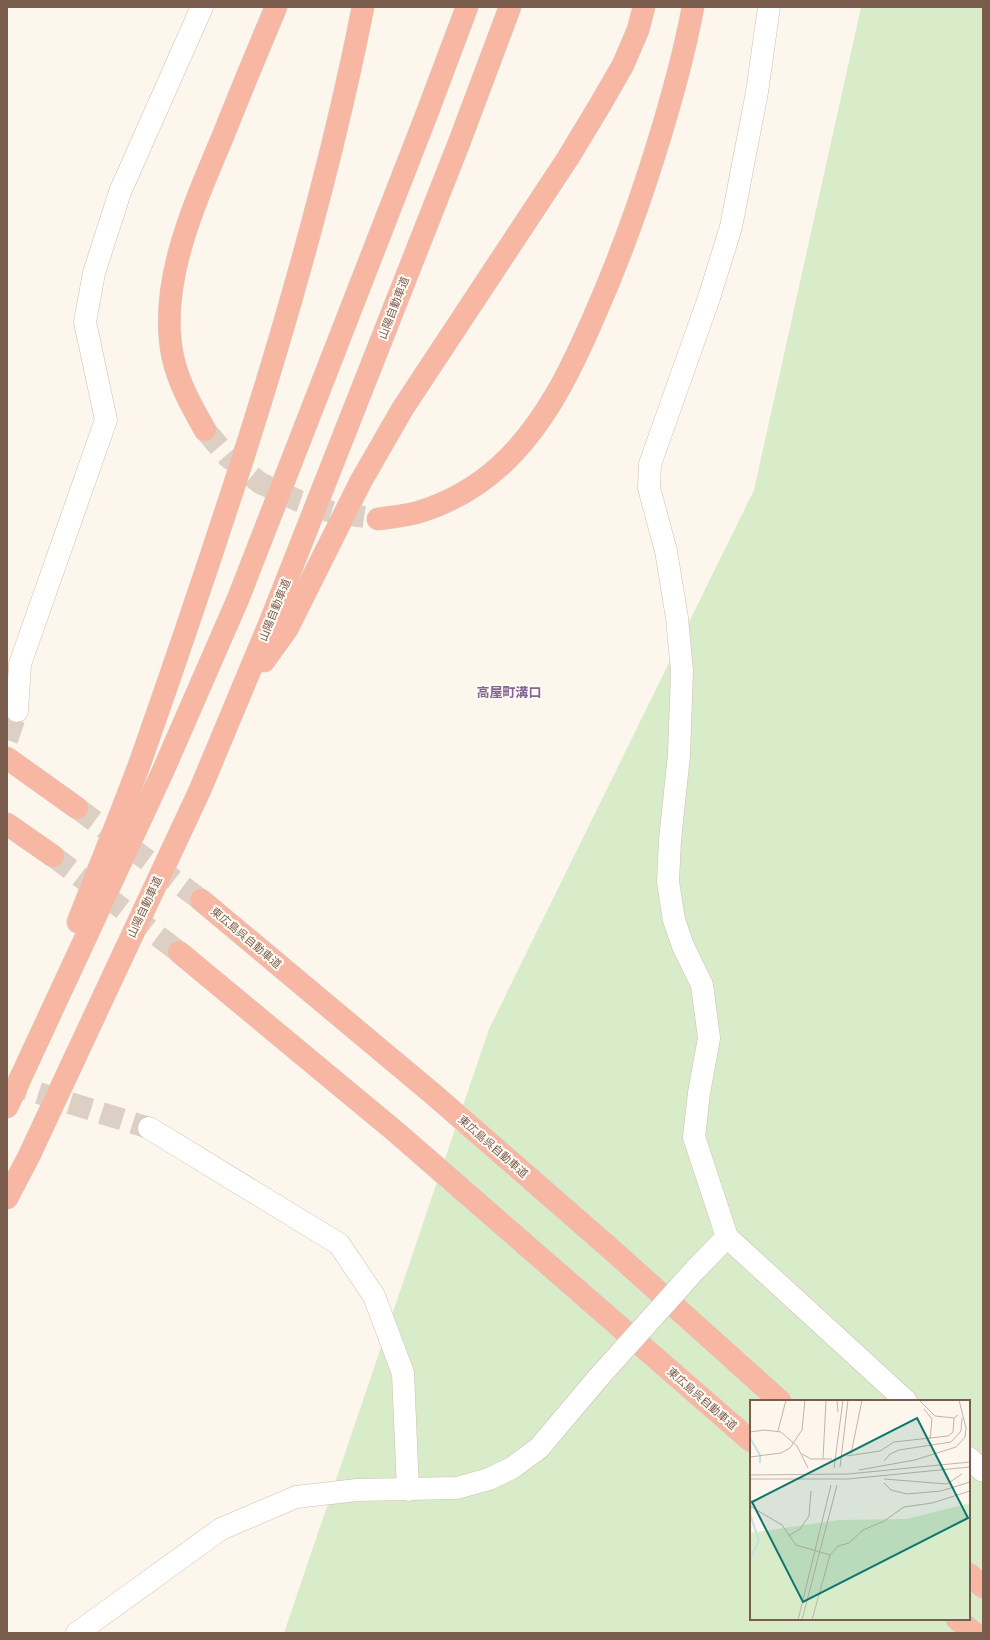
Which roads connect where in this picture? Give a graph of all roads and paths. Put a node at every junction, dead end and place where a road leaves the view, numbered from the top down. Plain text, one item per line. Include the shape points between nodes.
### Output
1 (202, 7) edge
2 (276, 7) edge
3 (363, 7) edge
4 (467, 7) edge
5 (510, 7) edge
6 (644, 7) edge
7 (693, 7) edge
8 (769, 7) edge
9 (205, 430) tunnel mouth
10 (378, 519) tunnel mouth
11 (14, 658) edge
12 (238, 699) junction
13 (17, 711) tunnel mouth
14 (7, 758) edge
15 (77, 808) tunnel mouth
16 (7, 824) edge
17 (53, 856) tunnel mouth
18 (200, 900) tunnel mouth
19 (179, 952) tunnel mouth
20 (7, 1106) edge
21 (149, 1128) tunnel mouth
22 (7, 1198) edge
23 (727, 1237) junction
24 (779, 1400) edge
25 (905, 1400) edge
26 (750, 1441) edge
27 (970, 1459) edge
28 (983, 1471) edge
29 (408, 1490) junction
30 (970, 1575) edge
31 (983, 1587) edge
32 (959, 1620) edge
33 (77, 1633) edge
34 (974, 1633) edge

1 - 11 street via 120,192 94,273 85,322 106,420
2 - 9 highway via 190,214 175,269 169,317 173,358 185,396
3 - 20 highway via 324,183 255,423 140,761
4 - 20 highway via 238,599 163,771
5 - 12 highway, 山陽自動車道 via 272,620
6 - 12 highway via 638,30 623,65 600,105 568,158 402,408 361,481 287,629
7 - 10 highway via 670,103 643,192 613,274 561,386 533,431 499,466 461,494 419,512
8 - 23 street via 757,92 731,227 709,298 650,464 649,488 666,551 677,618 682,671 679,755 668,882 674,920 683,946 702,985 709,1038 694,1137
11 - 13 street
12 - 22 highway, 山陽自動車道 via 197,797
14 - 15 highway
16 - 17 highway
18 - 24 highway, 東広島呉自動車道 via 433,1094
19 - 26 highway, 東広島呉自動車道 via 396,1132
21 - 29 street via 339,1244 374,1296 403,1373
23 - 25 street
23 - 29 street, bridge via 598,1378 539,1448 512,1468 489,1479 457,1488
27 - 28 street
29 - 33 street via 357,1490 296,1497 221,1529
30 - 31 highway
32 - 34 highway

